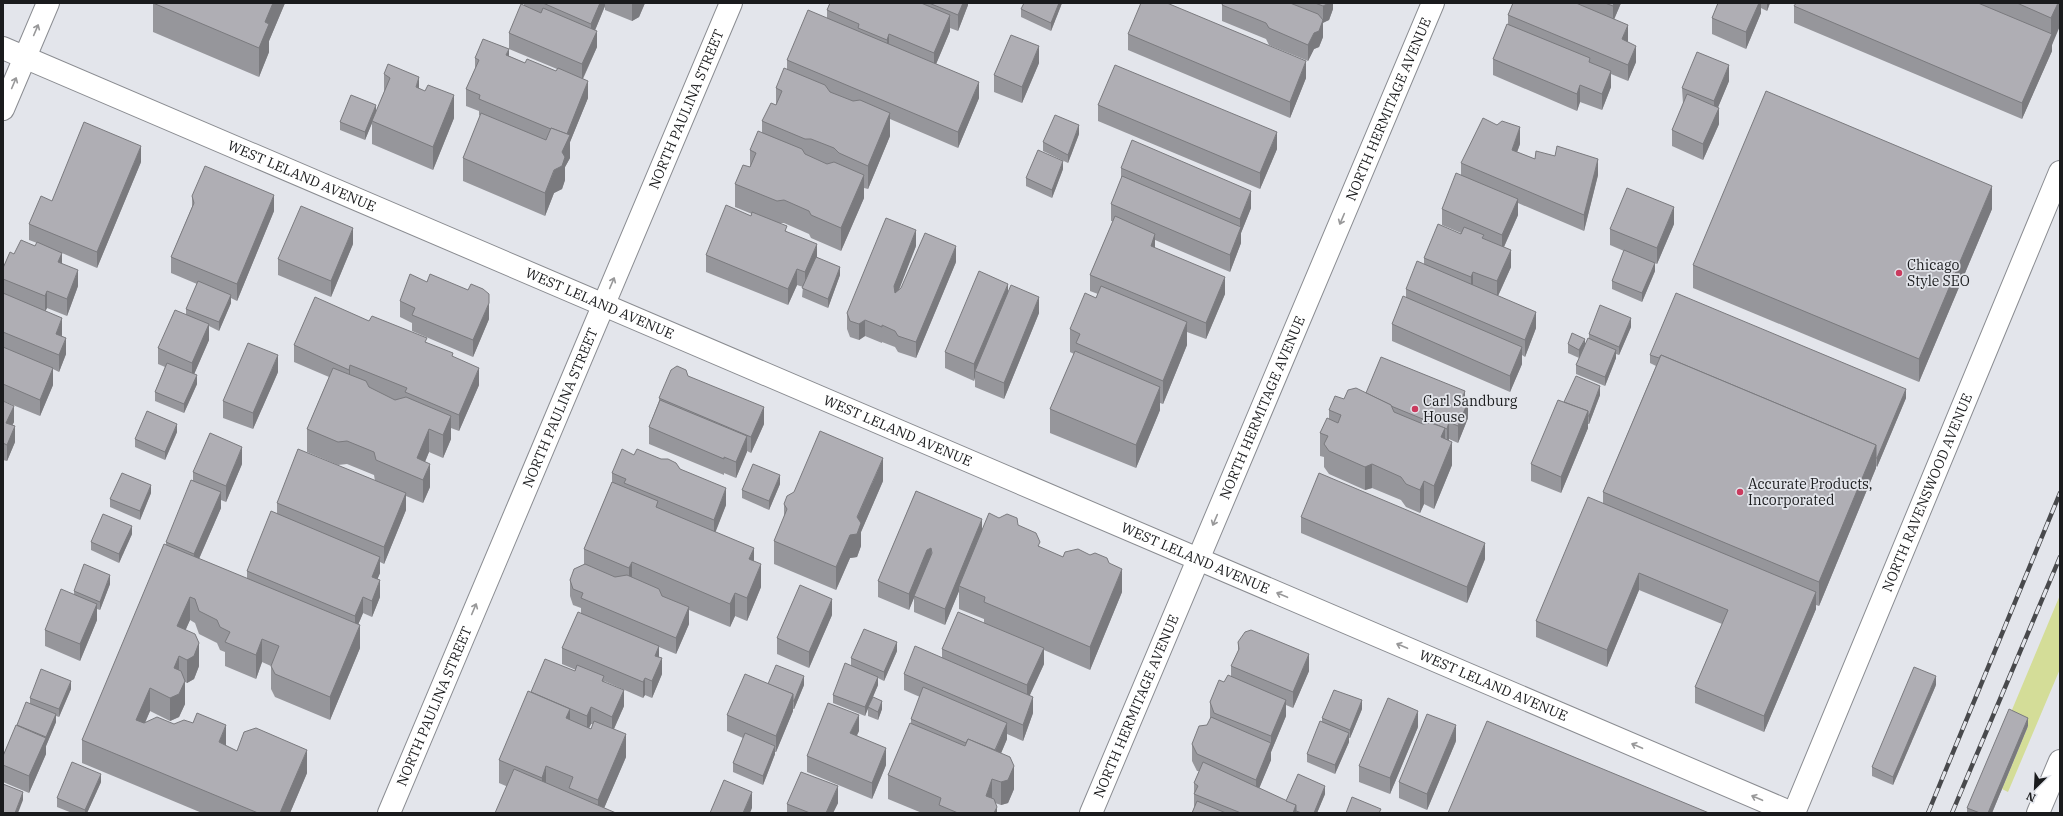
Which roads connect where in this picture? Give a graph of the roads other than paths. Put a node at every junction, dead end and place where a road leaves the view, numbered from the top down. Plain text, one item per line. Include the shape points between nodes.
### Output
1 (48, 3) edge
2 (731, 3) edge
3 (1433, 3) edge
4 (3, 48) edge
5 (25, 57) junction
6 (3, 109) edge
7 (2060, 172) edge
8 (602, 304) junction
9 (1198, 559) junction
10 (2060, 761) edge
11 (389, 813) edge
12 (1091, 813) edge
13 (1793, 813) edge
14 (2038, 813) edge

5 -> 1 street
8 -> 2 street, NORTH PAULINA STREET
3 -> 9 street, NORTH HERMITAGE AVENUE
4 - 5 street, WEST LELAND AVENUE
6 -> 5 street
5 - 8 street, WEST LELAND AVENUE
7 - 13 street, NORTH RAVENSWOOD AVENUE
8 - 9 street, WEST LELAND AVENUE
11 -> 8 street, NORTH PAULINA STREET
9 - 12 street, NORTH HERMITAGE AVENUE
13 -> 9 street, WEST LELAND AVENUE
10 - 14 street

